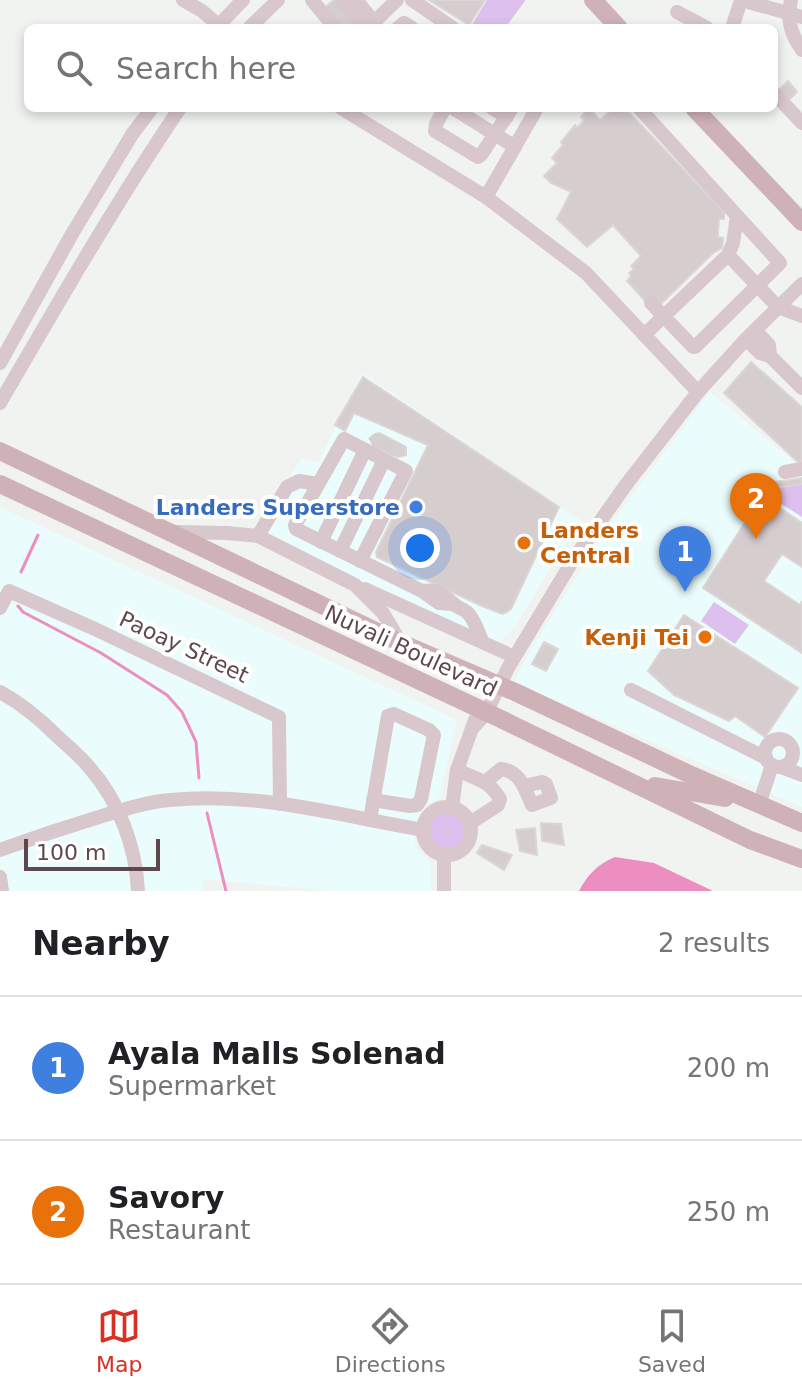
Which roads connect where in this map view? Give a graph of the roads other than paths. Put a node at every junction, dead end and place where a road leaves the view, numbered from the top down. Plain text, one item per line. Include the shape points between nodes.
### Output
1 (183, 0) edge
2 (243, 0) edge
3 (278, 0) edge
4 (312, 0) edge
5 (342, 0) edge
6 (377, 0) edge
7 (397, 0) edge
8 (412, 0) edge
9 (593, 0) edge
10 (741, 0) edge
11 (794, 10) edge
12 (677, 12) dead end
13 (367, 19) edge
14 (216, 24) edge
15 (222, 24) edge
16 (253, 24) edge
17 (332, 24) edge
18 (447, 24) edge
19 (615, 24) edge
20 (700, 24) edge
21 (733, 24) edge
22 (802, 50) edge
23 (778, 97) edge
24 (149, 112) edge
25 (177, 112) edge
26 (348, 112) edge
27 (443, 112) edge
28 (459, 112) edge
29 (535, 112) edge
30 (643, 112) edge
31 (698, 112) edge
32 (510, 113) edge
33 (802, 123) edge
34 (496, 135) junction
35 (515, 147) junction
36 (486, 197) junction
37 (737, 216) junction
38 (802, 222) edge
39 (728, 255) junction
40 (802, 284) edge
41 (758, 286) junction
42 (651, 303) dead end
43 (778, 307) junction
44 (665, 315) junction
45 (802, 316) edge
46 (750, 334) junction
47 (644, 335) junction
48 (0, 363) edge
49 (802, 388) edge
50 (698, 392) junction
51 (0, 403) edge
52 (368, 449) junction
53 (0, 451) edge
54 (392, 461) junction
55 (802, 469) edge
56 (785, 472) dead end
57 (0, 484) edge
58 (318, 484) junction
59 (171, 532) junction
60 (258, 536) junction
61 (321, 542) junction
62 (340, 551) junction
63 (360, 561) junction
64 (355, 585) junction
65 (0, 608) edge
66 (528, 635) junction
67 (482, 641) junction
68 (401, 643) junction
69 (506, 653) junction
70 (494, 684) junction
71 (631, 690) dead end
72 (0, 692) edge
73 (481, 710) junction
74 (796, 747) edge
75 (773, 763) junction
76 (457, 770) junction
77 (802, 775) edge
78 (485, 782) junction
79 (633, 782) junction
80 (524, 786) dead end
81 (373, 800) junction
82 (280, 804) junction
83 (756, 804) junction
84 (452, 808) junction
85 (117, 812) junction
86 (370, 820) junction
87 (470, 823) junction
88 (802, 823) edge
89 (424, 830) junction
90 (0, 850) edge
91 (444, 855) junction
92 (802, 859) edge
93 (0, 877) edge
94 (2, 891) edge
95 (138, 891) edge
96 (444, 891) edge

1 - 14 street
2 - 15 street
3 - 16 street
4 - 17 street
5 - 13 street
6 - 13 street
7 - 13 street
8 - 18 street
9 - 19 main road
10 - 11 street
10 - 21 street
11 - 22 street via 791,30
12 - 20 street
23 - 33 street
24 - 48 street
25 - 51 street
26 - 36 street
27 - 34 street via 435,131 475,156
28 - 34 street
29 - 35 street
30 - 37 street
31 - 38 main road
32 - 34 street
34 - 35 street
35 - 36 street
36 - 47 street via 586,273
37 - 39 street
37 - 41 street via 780,263
39 - 41 street
39 - 44 street
40 - 43 street
41 - 43 street
41 - 44 street via 695,347
42 - 44 street
43 - 45 street
43 - 46 street
44 - 47 street
46 - 49 street via 760,353 770,356
46 - 50 street
47 - 50 street
50 - 66 street via 582,545
52 - 54 street
52 - 58 street via 344,439
52 - 61 street
53 - 59 main road, Nuvali Boulevard
54 - 62 street
54 - 63 street via 406,471
55 - 56 street
57 - 73 main road, Nuvali Boulevard
58 - 60 street via 299,481 287,487
58 - 61 street via 295,525
59 - 60 street
59 - 68 main road, Nuvali Boulevard
60 - 64 street
61 - 62 street
62 - 63 street
63 - 67 street via 422,591 433,589 448,597 467,612
64 - 67 street
64 - 68 street via 383,613
65 - 82 street, Paoay Street via 9,591 279,717
66 - 69 street via 516,639
66 - 70 street
67 - 69 street
68 - 70 main road, Nuvali Boulevard
69 - 70 street
70 - 73 street
70 - 83 main road, Nuvali Boulevard
71 - 75 street
72 - 85 street via 38,717 90,768
73 - 76 street
73 - 79 main road, Nuvali Boulevard
74 - 75 street via 789,762
74 - 75 street via 773,740 767,745
75 - 77 street
75 - 83 street
76 - 78 street
76 - 84 street
78 - 80 street via 507,769
78 - 87 street via 500,803
79 - 83 main road
79 - 92 main road, Nuvali Boulevard via 750,840
81 - 81 street via 417,805 434,735 429,730 388,716
81 - 86 street
82 - 85 street via 203,798
82 - 86 street
83 - 88 main road, Nuvali Boulevard
84 - 87 street
84 - 89 street via 430,815
85 - 90 street
85 - 95 street via 137,868
86 - 89 street
87 - 91 street via 464,847
89 - 91 street via 429,846
91 - 96 street
93 - 94 street

